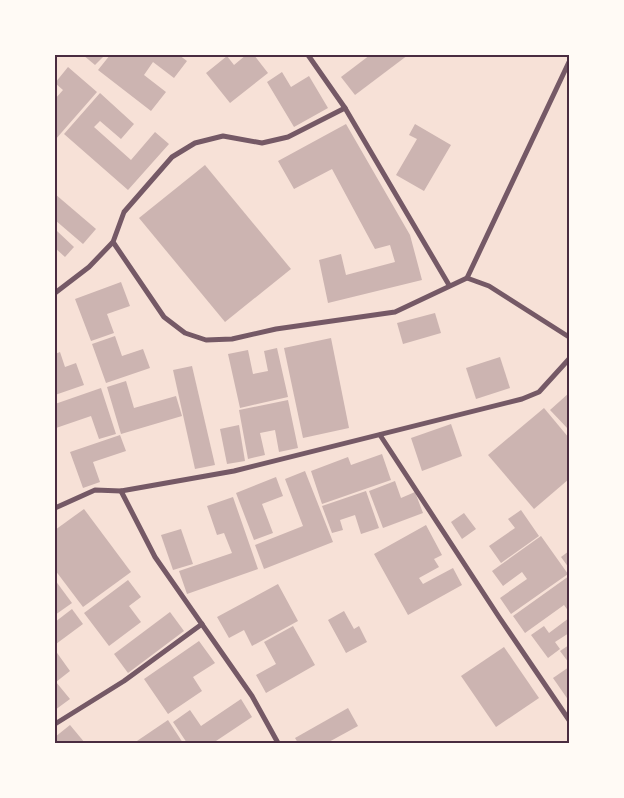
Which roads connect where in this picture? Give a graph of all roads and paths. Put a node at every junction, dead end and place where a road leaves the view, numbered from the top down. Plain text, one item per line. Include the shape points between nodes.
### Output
1 (308, 55) edge
2 (569, 62) edge
3 (345, 108) junction
4 (113, 242) junction
5 (467, 278) junction
6 (449, 285) junction
7 (55, 294) edge
8 (569, 337) edge
9 (569, 359) edge
10 (380, 435) junction
11 (122, 491) junction
12 (55, 508) edge
13 (202, 624) junction
14 (569, 720) edge
15 (55, 724) edge
16 (278, 743) edge

1 - 3 street
2 - 5 street
3 - 4 street via 288,137 262,143 223,136 195,143 172,157 124,212
3 - 6 street
4 - 6 street via 164,317 185,333 206,340 232,339 276,329 395,312
4 - 7 street via 89,267
5 - 6 street
5 - 8 street via 489,286
9 - 10 street via 539,392 522,399
10 - 11 street via 234,471
10 - 14 street
11 - 12 street via 95,490
11 - 13 street via 156,557
13 - 15 street via 124,681
13 - 16 street via 252,696

